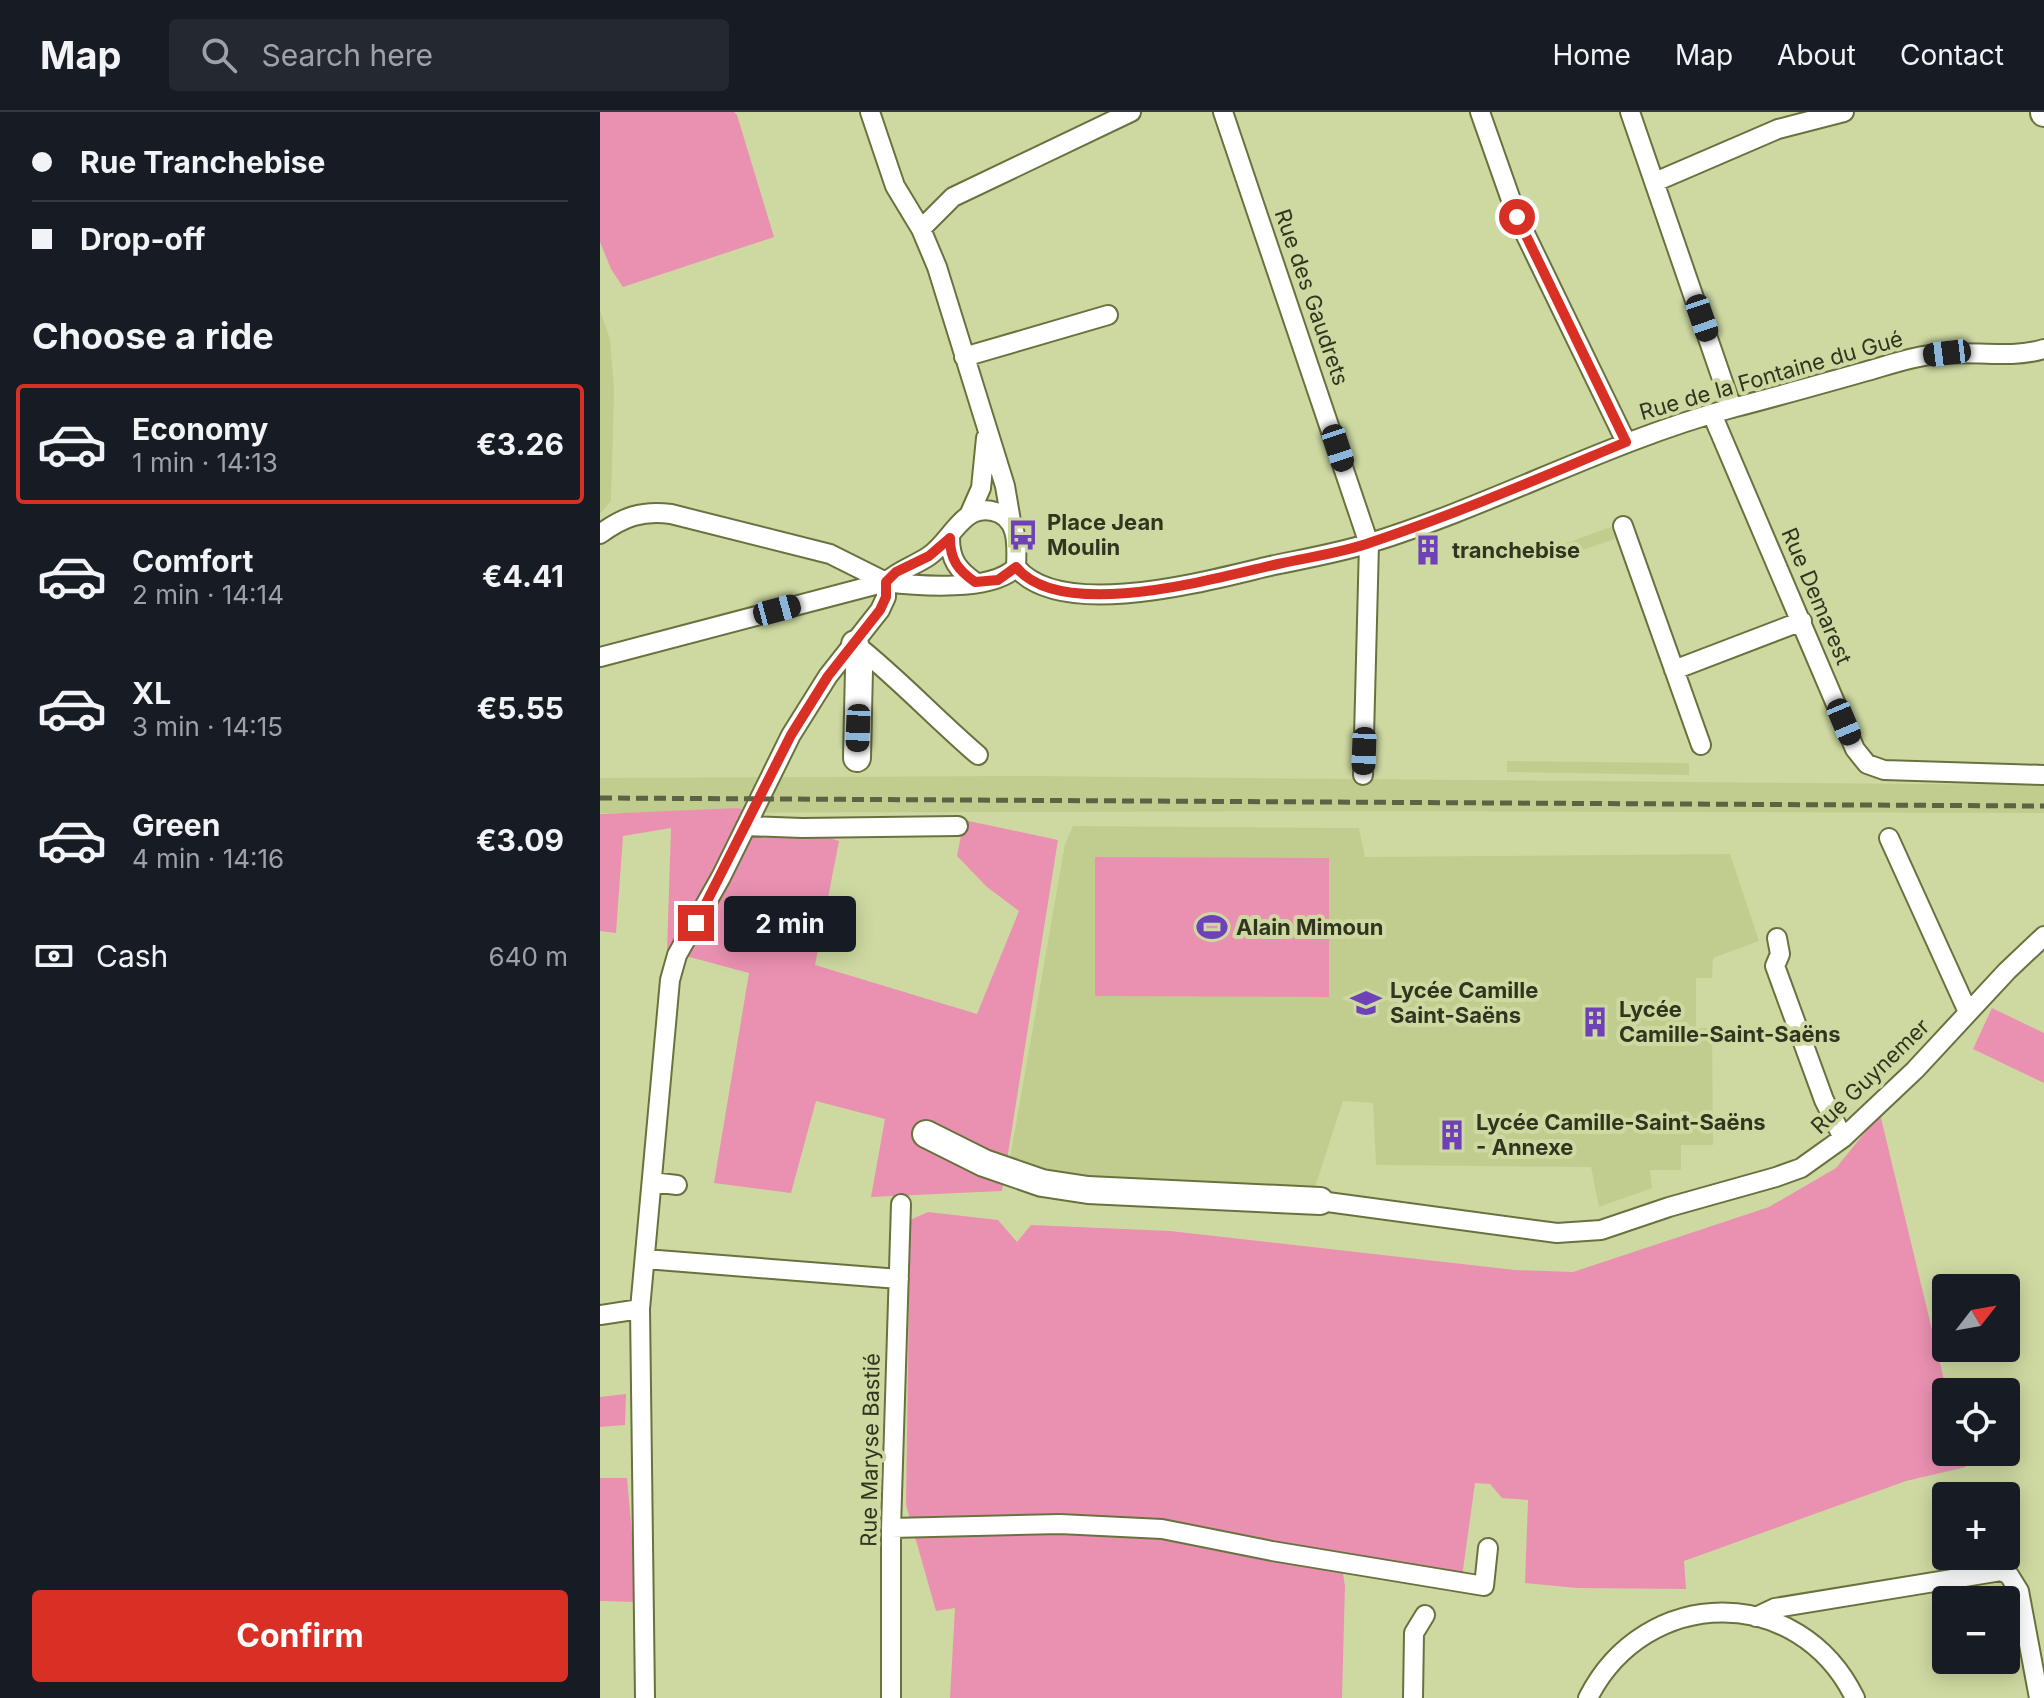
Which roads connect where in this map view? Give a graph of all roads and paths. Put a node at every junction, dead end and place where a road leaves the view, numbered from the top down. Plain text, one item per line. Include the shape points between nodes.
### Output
1 (870, 112) edge
2 (1131, 112) edge
3 (1223, 112) edge
4 (1480, 112) edge
5 (1630, 112) edge
6 (1844, 112) edge
7 (1655, 182) junction
8 (921, 229) junction
9 (1108, 315) dead end
10 (2044, 349) edge
11 (964, 357) junction
12 (1732, 408) junction
13 (1712, 414) junction
14 (986, 432) junction
15 (1626, 442) junction
16 (970, 513) junction
17 (1011, 521) junction
18 (1623, 526) dead end
19 (600, 534) edge
20 (950, 538) junction
21 (1369, 544) junction
22 (1016, 567) junction
23 (886, 582) junction
24 (975, 582) junction
25 (1802, 621) junction
26 (855, 644) junction
27 (600, 657) edge
28 (1674, 670) junction
29 (1701, 745) dead end
30 (978, 755) dead end
31 (857, 758) dead end
32 (1363, 775) dead end
33 (2044, 775) edge
34 (746, 826) junction
35 (958, 826) dead end
36 (1889, 838) dead end
37 (2044, 936) edge
38 (1777, 938) dead end
39 (1968, 1012) junction
40 (926, 1134) dead end
41 (1843, 1138) junction
42 (652, 1182) junction
43 (677, 1185) dead end
44 (1320, 1201) joint
45 (901, 1204) dead end
46 (645, 1259) junction
47 (899, 1279) junction
48 (640, 1309) junction
49 (600, 1315) edge
50 (891, 1528) junction
51 (1488, 1548) dead end
52 (1818, 1602) junction
53 (1425, 1615) dead end
54 (1756, 1617) junction
55 (1808, 1639) junction
56 (645, 1698) edge
57 (891, 1698) edge
58 (1413, 1698) edge
59 (1588, 1698) edge
60 (1855, 1698) edge
61 (2039, 1698) edge

1 - 8 street via 895,186
2 - 8 street via 953,197
3 - 21 street, Rue des Gaudrets
4 - 15 street via 1517,217
5 - 7 street
6 - 7 street via 1778,129
7 - 12 street
8 - 11 street
9 - 11 street
10 - 12 street, Rue de la Fontaine du Gué via 1927,355
11 - 14 street
12 - 13 street, Rue de la Fontaine du Gué
13 - 15 street, Rue de la Fontaine du Gué
13 - 25 street, Rue Demarest
14 - 16 street via 981,488
14 - 17 street
15 - 21 street, Rue de la Fontaine du Gué
16 - 17 street via 986,509
16 - 20 street
17 - 22 street
18 - 28 street
19 - 23 street via 631,515 671,514 830,554
20 - 23 street
20 - 24 street via 954,563
21 - 22 street, Rue de la Fontaine du Gué via 1140,592 1045,588 1025,579
21 - 32 street
22 - 24 street via 998,580
23 - 24 street via 925,587
23 - 26 street via 880,610
23 - 27 street
25 - 28 street
25 - 33 street, Rue Demarest via 1855,749 1867,764 1884,770
26 - 30 street
26 - 31 main road
26 - 34 street via 791,735
28 - 29 street
34 - 35 street
34 - 42 street via 677,955 670,980
36 - 39 street
37 - 39 street, Rue Guynemer
38 - 41 street via 1780,954 1775,966
39 - 41 street, Rue Guynemer
40 - 44 main road via 984,1163 1042,1183 1088,1190
41 - 44 street, Rue Guynemer via 1801,1168 1601,1230 1557,1233
42 - 43 street
42 - 46 street
45 - 47 street, Rue Maryse Bastié
46 - 47 street
46 - 48 street
47 - 50 street, Rue Maryse Bastié
48 - 49 street
48 - 56 street
50 - 51 street via 1060,1524 1162,1529 1484,1586
50 - 57 street, Rue Maryse Bastié
52 - 54 street via 1775,1608
52 - 55 street via 1806,1617
52 - 61 street via 2001,1571 2019,1591
53 - 58 street via 1414,1633
54 - 55 street
54 - 59 street via 1705,1613 1656,1627 1621,1651
55 - 60 street via 1831,1661

